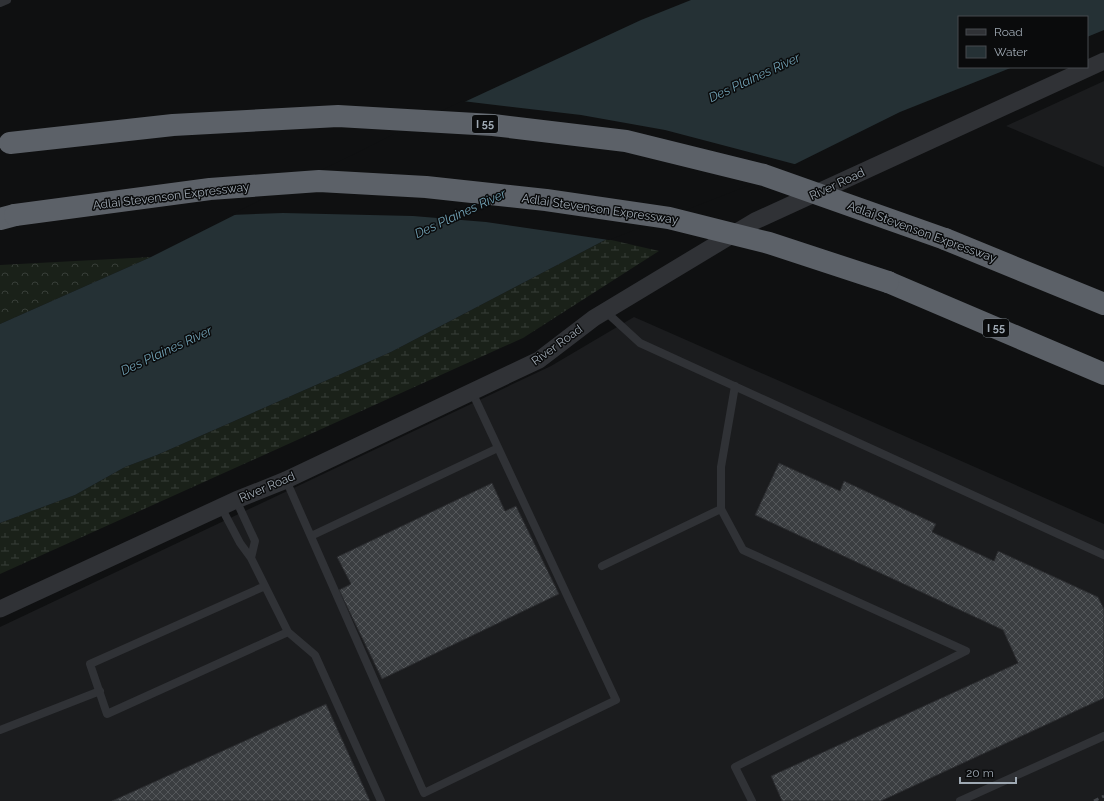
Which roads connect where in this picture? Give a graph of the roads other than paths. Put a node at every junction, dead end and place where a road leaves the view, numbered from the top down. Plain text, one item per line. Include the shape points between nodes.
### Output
1 (7, 0) edge
2 (0, 3) edge
3 (1104, 61) edge
4 (5, 145) edge
5 (7, 217) edge
6 (1104, 304) edge
7 (605, 311) junction
8 (1104, 374) edge
9 (734, 386) junction
10 (472, 392) junction
11 (498, 448) junction
12 (286, 480) junction
13 (236, 500) junction
14 (221, 507) junction
15 (721, 508) junction
16 (311, 536) junction
17 (1104, 555) edge
18 (252, 558) junction
19 (602, 566) dead end
20 (265, 586) junction
21 (0, 609) edge
22 (288, 632) junction
23 (100, 691) junction
24 (0, 730) edge
25 (1104, 736) edge
26 (381, 801) edge
27 (752, 801) edge
28 (960, 801) edge

1 - 2 lane
3 - 7 street, River Road via 755,221
4 - 6 highway, Adlai Stevenson Expressway / I 55, bridge via 173,125 338,116 493,125 626,141 764,175 945,239
5 - 8 highway, Adlai Stevenson Expressway / I 55, bridge via 210,188 319,182 426,187 546,200 669,218 769,243 888,282
7 - 9 lane via 640,343
7 - 10 street, River Road via 539,360
9 - 15 lane via 721,467
9 - 17 lane
10 - 11 lane
10 - 12 street, River Road
11 - 16 lane
11 - 16 lane via 616,700 424,793
12 - 13 street, River Road
12 - 16 lane
13 - 14 street, River Road
13 - 18 lane via 255,541
14 - 18 lane via 240,543
14 - 21 street, River Road
15 - 19 lane
15 - 27 lane via 743,550 966,650 735,767
18 - 20 lane
20 - 22 lane
20 - 23 lane via 90,664
22 - 23 lane via 107,714
22 - 26 lane via 315,655
23 - 24 lane
25 - 28 lane

